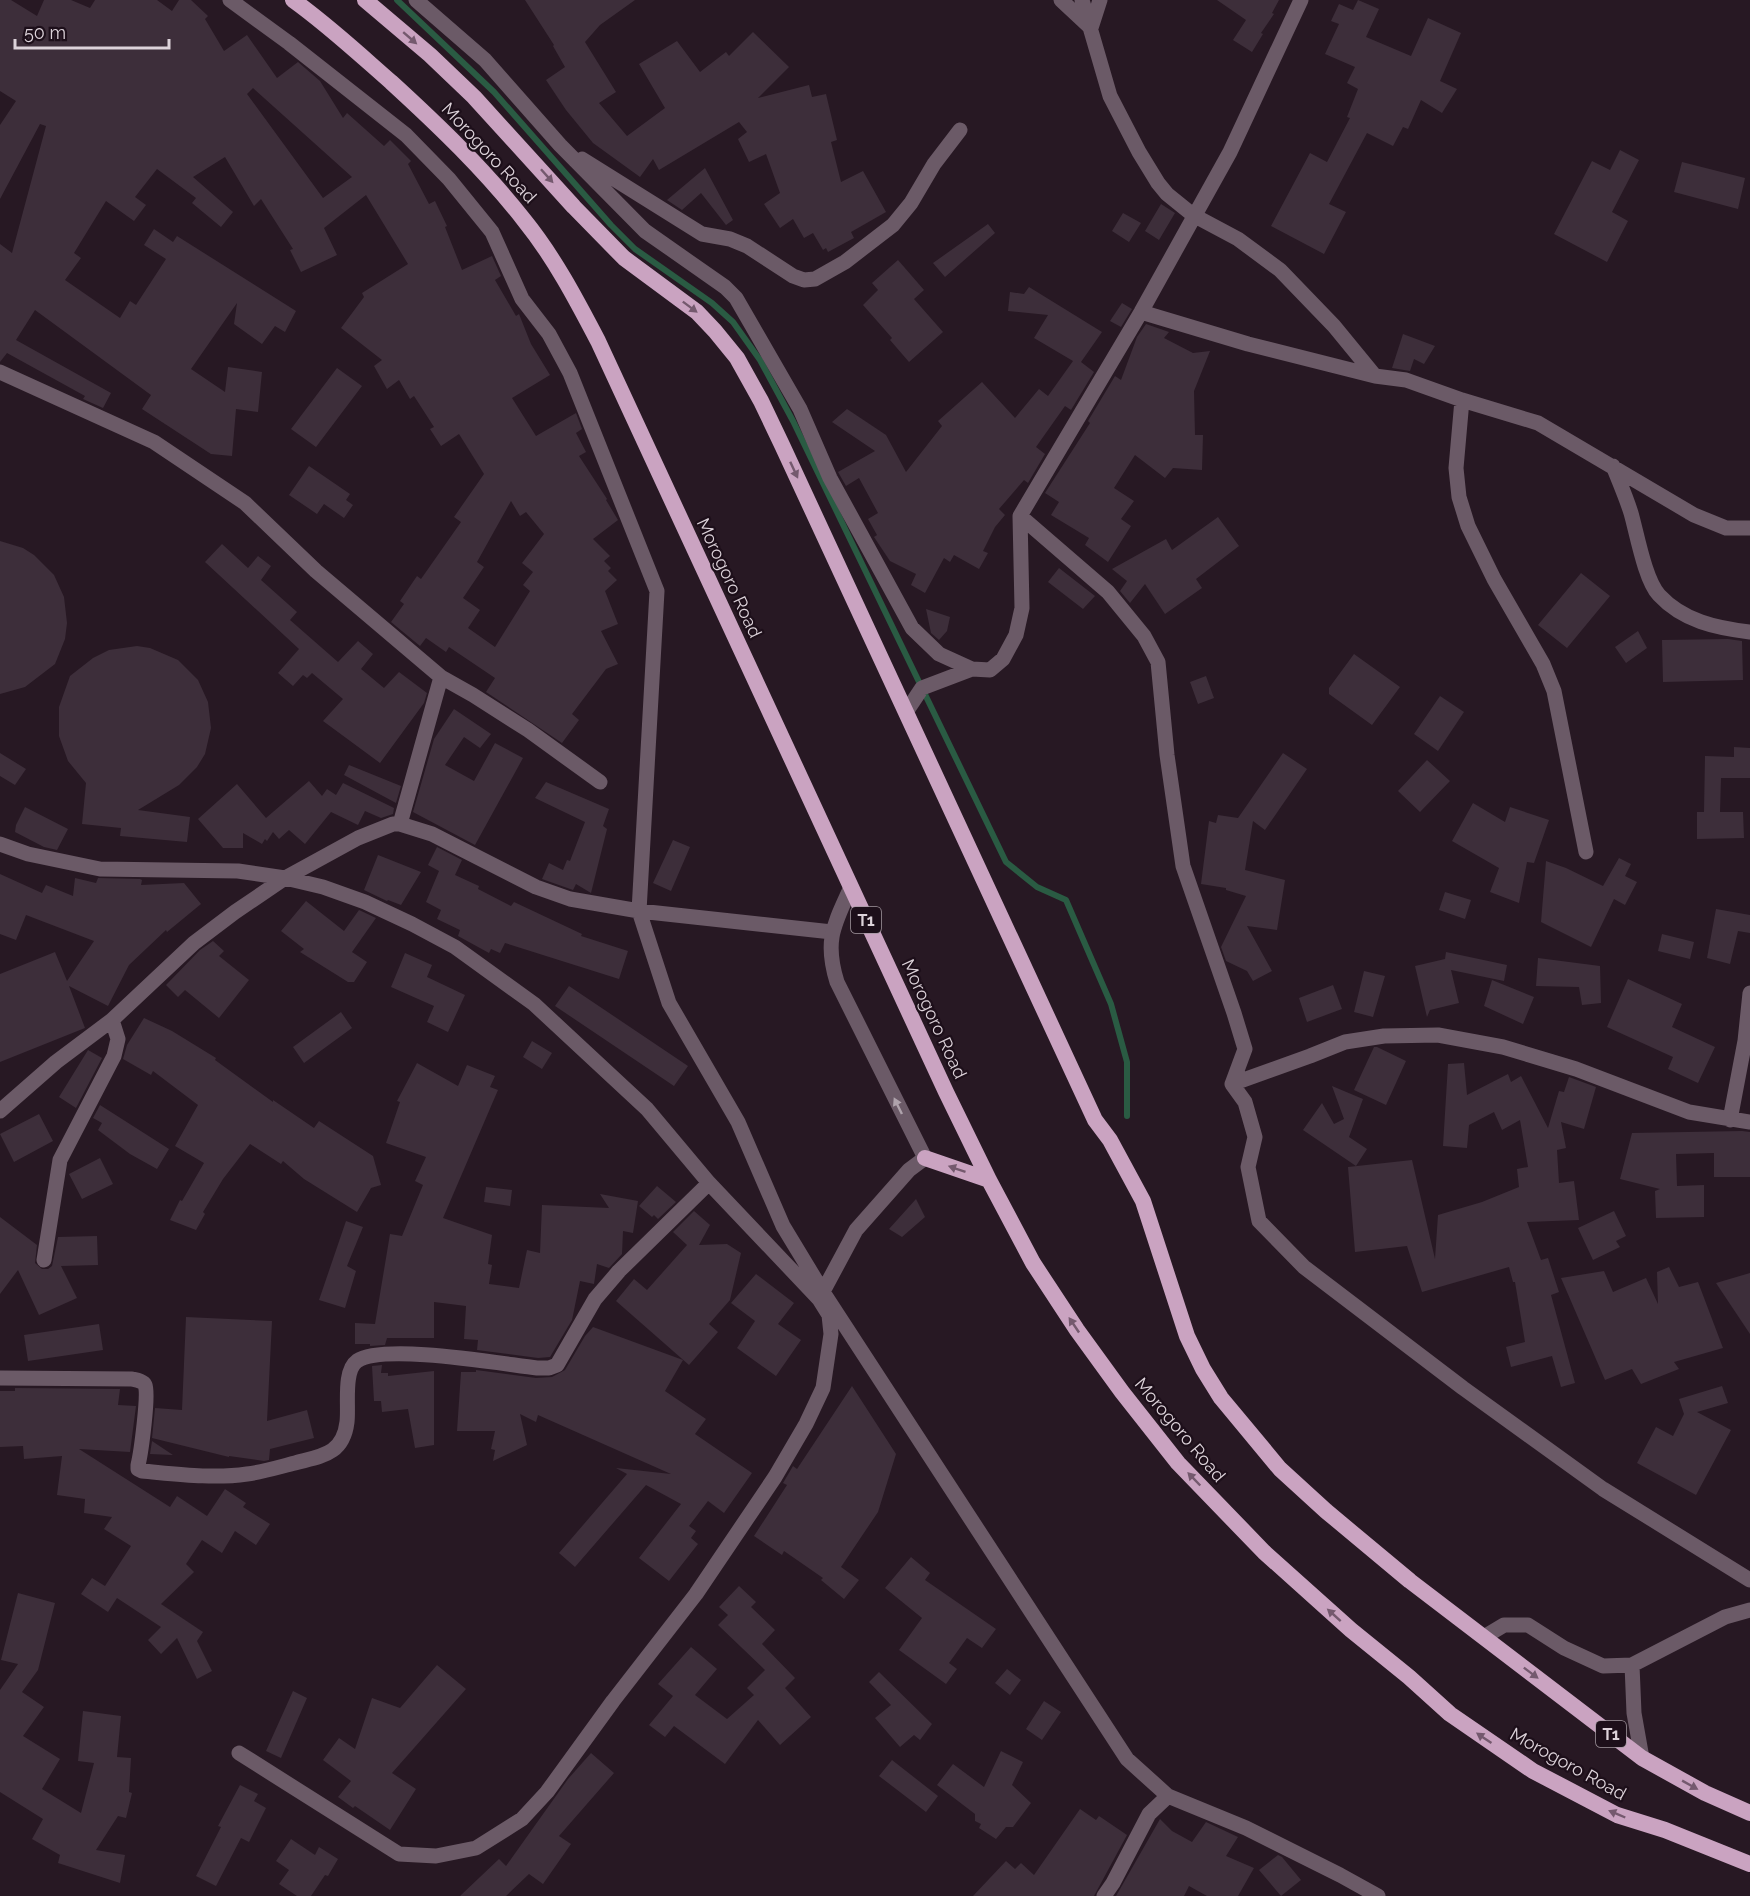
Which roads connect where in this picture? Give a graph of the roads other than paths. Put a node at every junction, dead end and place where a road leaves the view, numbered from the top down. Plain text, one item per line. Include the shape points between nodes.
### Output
1 (230, 0) edge
2 (293, 0) edge
3 (365, 0) edge
4 (416, 0) edge
5 (1061, 0) edge
6 (1082, 0) edge
7 (1100, 0) edge
8 (1301, 0) edge
9 (1091, 28) junction
10 (960, 130) dead end
11 (560, 145) junction
12 (1193, 216) junction
13 (1141, 312) junction
14 (0, 372) edge
15 (1375, 376) junction
16 (1462, 400) junction
17 (1613, 466) junction
18 (1020, 516) junction
19 (1750, 528) edge
20 (1750, 632) edge
21 (972, 669) junction
22 (441, 677) junction
23 (906, 712) junction
24 (600, 782) dead end
25 (400, 824) junction
26 (0, 844) edge
27 (1586, 852) dead end
28 (285, 878) junction
29 (851, 887) junction
30 (639, 911) junction
31 (832, 932) junction
32 (1750, 993) edge
33 (112, 1020) junction
34 (1232, 1084) junction
35 (0, 1091) edge
36 (16, 1097) junction
37 (0, 1111) edge
38 (1730, 1120) junction
39 (1750, 1122) edge
40 (925, 1158) junction
41 (989, 1180) junction
42 (709, 1183) junction
43 (44, 1260) dead end
44 (821, 1295) junction
45 (0, 1378) edge
46 (1750, 1580) edge
47 (1750, 1610) edge
48 (1484, 1637) junction
49 (1632, 1665) junction
50 (239, 1753) dead end
51 (1642, 1758) junction
52 (1168, 1796) junction
53 (1750, 1813) edge
54 (1750, 1864) edge
55 (1104, 1896) edge
56 (1378, 1896) edge

1 - 30 street via 406,135 449,179 492,232 522,299 549,334 570,373 657,591
2 - 29 highway, Morogoro Road / T1 via 426,114 482,171 525,220 565,279 598,341
3 -> 23 highway, Morogoro Road / T1 via 474,97 624,258 697,312 737,358 761,400
4 - 11 street via 485,60
5 - 9 street
6 - 9 street
7 - 9 street
8 - 12 street via 1230,152
9 - 12 street via 1110,96 1139,152 1167,194
10 - 11 street via 893,225 845,262 815,279 804,280 747,246 702,234
11 - 21 street via 645,231 735,298 800,409 830,478 912,628 939,654
12 - 13 street
12 - 15 street via 1238,238 1280,270
13 - 15 street
13 - 18 street
14 - 22 street via 154,442 245,502 316,572
15 - 16 street via 1406,380
16 - 17 street via 1538,423
16 - 27 street via 1456,468 1459,497 1468,526 1554,691
17 - 19 street via 1694,515 1726,528
17 - 20 street via 1657,593 1675,609 1705,625
18 - 21 street via 1022,608 1016,635 1003,659 990,670
18 - 34 street via 1108,592 1144,636 1158,662 1183,866 1245,1049
21 - 23 street via 922,688
22 - 24 street via 528,730
22 - 25 street
23 - 48 highway, Morogoro Road / T1 via 1095,1120 1143,1201 1187,1336 1221,1398 1280,1468 1402,1574
25 - 28 street via 358,837
25 - 30 street via 432,834 536,887 570,899
26 - 28 street via 100,869 238,871
28 - 33 street via 194,944
28 - 42 street via 365,902 455,947 490,971 534,1004 647,1109
29 - 31 street
29 - 41 highway, Morogoro Road / T1
30 - 31 street
30 - 44 street via 669,1003 738,1122 783,1226
40 -> 31 street via 837,982 830,953
32 - 38 street
33 - 36 street
33 - 43 street via 118,1039 114,1056 60,1160
34 - 38 street via 1345,1042 1384,1036 1438,1035 1503,1047 1575,1069 1689,1113
34 - 46 street via 1245,1102 1255,1137 1248,1167 1259,1221 1304,1267 1603,1489
35 - 36 street
36 - 37 street
38 - 39 street
41 -> 40 highway
40 - 44 street via 909,1170 856,1230
54 -> 41 highway, Morogoro Road / T1 via 1617,1815 1533,1771 1450,1714 1333,1615 1264,1552 1178,1463 1077,1330 1033,1263
42 - 44 street
42 - 45 street via 595,1299 557,1365 537,1368 409,1354 362,1359 353,1364 349,1373 348,1418 343,1438 317,1459 245,1474 142,1472 138,1469 145,1408 142,1382
44 - 50 street via 831,1334 823,1388 806,1424 696,1594 547,1792 522,1819 476,1848 436,1856 399,1854
44 - 52 street via 1126,1760
47 - 49 street via 1725,1617
48 - 49 street via 1504,1625 1528,1625 1604,1666
48 -> 51 highway, Morogoro Road / T1
49 - 51 street via 1634,1713
51 -> 53 highway, Morogoro Road / T1
52 - 55 street via 1149,1814
52 - 56 street via 1246,1828

